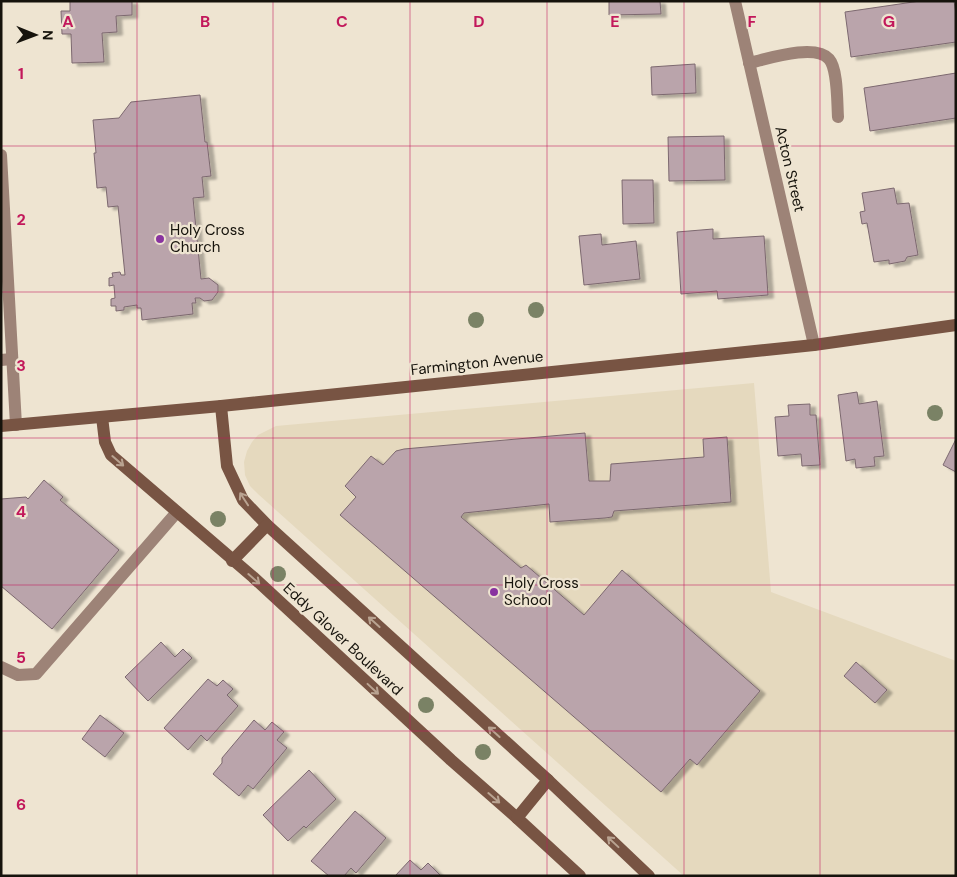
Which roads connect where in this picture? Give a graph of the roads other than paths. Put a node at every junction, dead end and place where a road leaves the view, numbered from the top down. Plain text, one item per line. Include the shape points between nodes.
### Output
1 (735, 1) edge
2 (749, 63) junction
3 (838, 117) dead end
4 (1, 155) edge
5 (956, 325) edge
6 (814, 345) junction
7 (7, 360) edge
8 (221, 406) junction
9 (102, 417) junction
10 (16, 425) junction
11 (1, 426) edge
12 (177, 512) junction
13 (267, 525) junction
14 (232, 561) junction
15 (1, 667) edge
16 (548, 780) junction
17 (517, 818) junction
18 (580, 876) edge
19 (649, 876) edge

1 - 2 street, Acton Street
2 - 3 street via 808,51 829,58 834,70
2 - 6 street, Acton Street
4 - 7 street
5 - 6 street, Farmington Avenue
6 - 8 street, Farmington Avenue
7 - 10 street
8 - 9 street, Farmington Avenue
13 -> 8 street via 243,500 227,466
9 - 10 street, Farmington Avenue
9 -> 12 street, Eddy Glover Boulevard via 105,442 111,454
10 - 11 street, Farmington Avenue
12 - 14 street, Eddy Glover Boulevard
12 - 15 street via 36,674 18,674
13 - 14 street
16 -> 13 street
14 -> 17 street, Eddy Glover Boulevard
16 - 17 street
19 -> 16 street
17 - 18 street, Eddy Glover Boulevard

